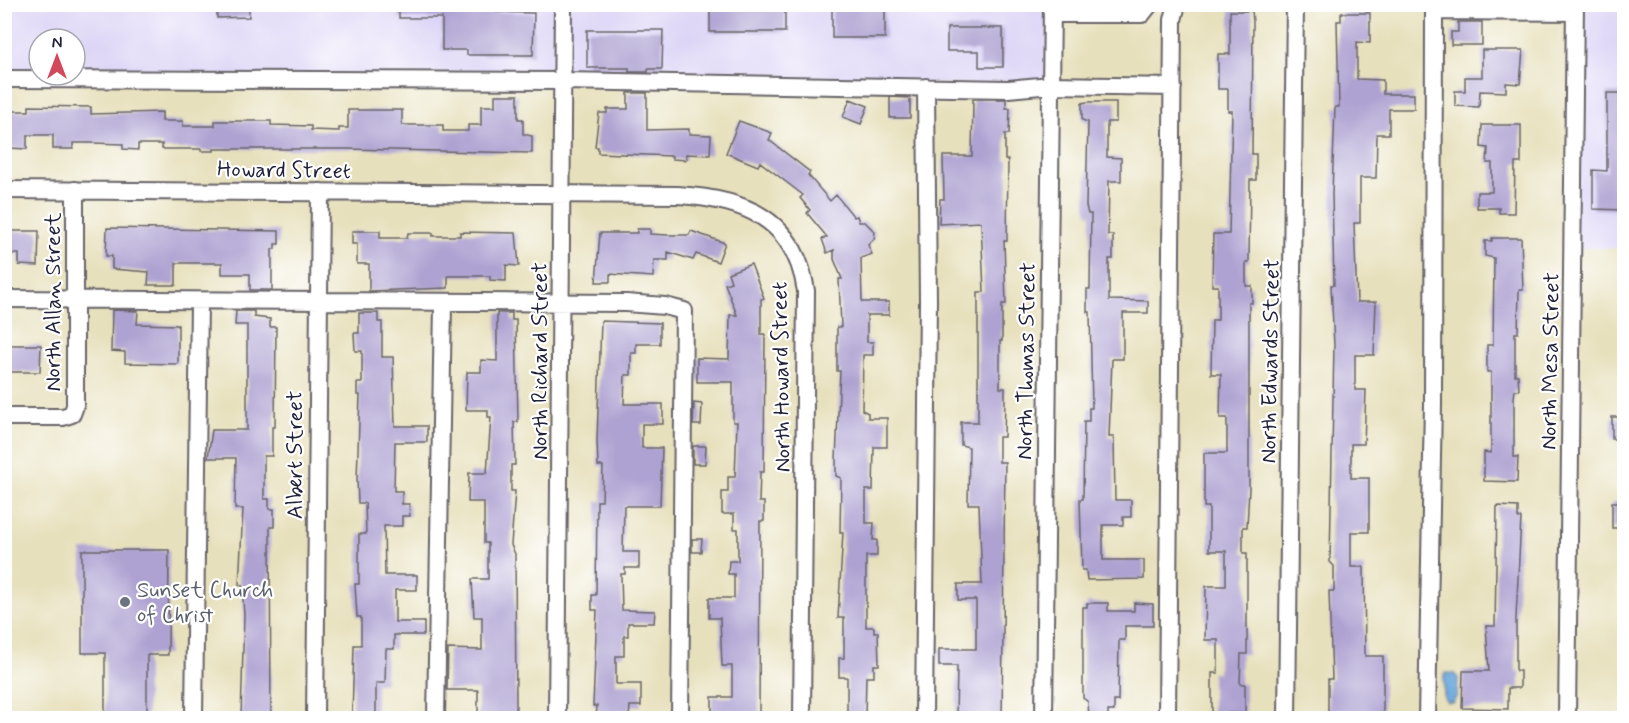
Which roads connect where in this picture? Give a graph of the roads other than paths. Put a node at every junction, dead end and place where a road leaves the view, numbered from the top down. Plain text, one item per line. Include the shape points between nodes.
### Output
1 (563, 4) edge
2 (1150, 4) edge
3 (1177, 4) edge
4 (1295, 4) edge
5 (1575, 8) edge
6 (1052, 9) edge
7 (1080, 9) edge
8 (4, 79) edge
9 (562, 81) junction
10 (1051, 85) junction
11 (926, 87) junction
12 (1173, 87) junction
13 (4, 190) edge
14 (75, 190) junction
15 (320, 192) junction
16 (563, 194) junction
17 (4, 299) edge
18 (75, 300) junction
19 (199, 302) junction
20 (318, 302) junction
21 (443, 304) junction
22 (562, 304) junction
23 (4, 417) edge
24 (194, 718) edge
25 (315, 718) edge
26 (436, 718) edge
27 (557, 718) edge
28 (680, 718) edge
29 (802, 718) edge
30 (924, 718) edge
31 (1044, 718) edge
32 (1167, 718) edge
33 (1287, 718) edge
34 (1427, 718) edge
35 (1568, 718) edge

1 - 9 street, North Richard Street
2 - 7 street via 1142,14
3 - 12 street via 1173,20
4 - 33 street, North Edwards Street
5 - 34 street via 1434,14
5 - 35 street, North Mesa Street
6 - 7 street
6 - 10 street, North Thomas Street
8 - 9 street
9 - 11 street
9 - 16 street, North Richard Street
10 - 11 street via 1008,89
10 - 12 street
10 - 31 street, North Thomas Street
11 - 30 street
12 - 32 street
13 - 14 street, Howard Street
14 - 15 street, Howard Street
14 - 18 street, North Allan Street
15 - 16 street, Howard Street
15 - 20 street, Albert Street
16 - 22 street, North Richard Street
16 - 29 street, North Howard Street via 678,195 726,200 766,218 786,239 798,260 804,276 806,310
17 - 18 street
18 - 19 street
18 - 23 street, North Allan Street via 72,414
19 - 20 street
19 - 24 street
20 - 21 street
20 - 25 street, Albert Street
21 - 22 street
21 - 26 street
22 - 27 street, North Richard Street
22 - 28 street via 636,304 684,311

